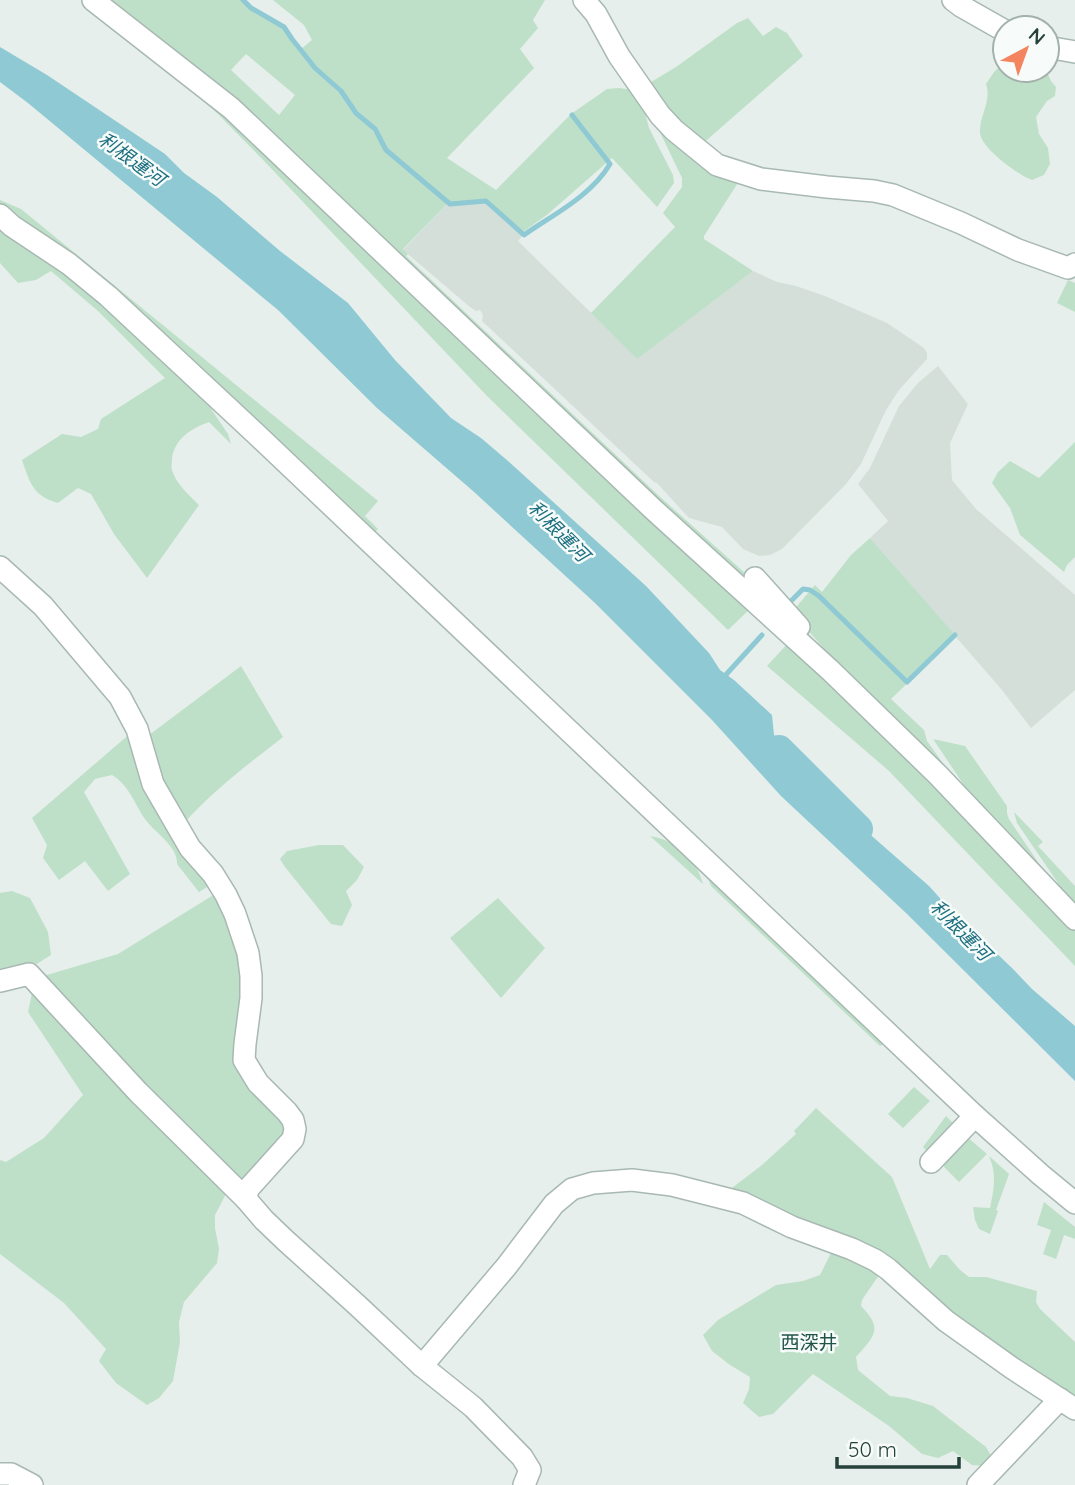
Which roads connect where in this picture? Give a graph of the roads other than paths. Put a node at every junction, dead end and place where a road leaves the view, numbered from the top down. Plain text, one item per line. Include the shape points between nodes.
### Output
1 (93, 0) edge
2 (584, 0) edge
3 (953, 0) edge
4 (991, 23) edge
5 (0, 215) edge
6 (1075, 264) edge
7 (0, 568) edge
8 (755, 578) dead end
9 (831, 671) junction
10 (1075, 919) edge
11 (0, 981) edge
12 (975, 1116) junction
13 (931, 1161) dead end
14 (246, 1199) junction
15 (1075, 1203) edge
16 (422, 1366) junction
17 (1068, 1404) edge
18 (0, 1474) edge
19 (32, 1485) edge
20 (524, 1485) edge
21 (978, 1485) edge

1 - 9 street via 231,108
2 - 6 street via 660,115 718,165 761,178 893,195 1018,250 1068,268
3 - 4 street
5 - 12 street via 108,296
7 - 14 street via 43,606 120,697 137,729 153,784 235,914 251,976 244,1060 258,1083 287,1112 295,1129 293,1139 247,1189
8 - 9 street
9 - 10 street
11 - 14 street via 29,974
12 - 13 street
12 - 15 street
14 - 16 street
16 - 17 street via 554,1204 572,1189 632,1180 743,1203 875,1260 946,1321
16 - 20 street via 473,1407 522,1457 530,1470
17 - 21 street
18 - 19 street via 11,1474

